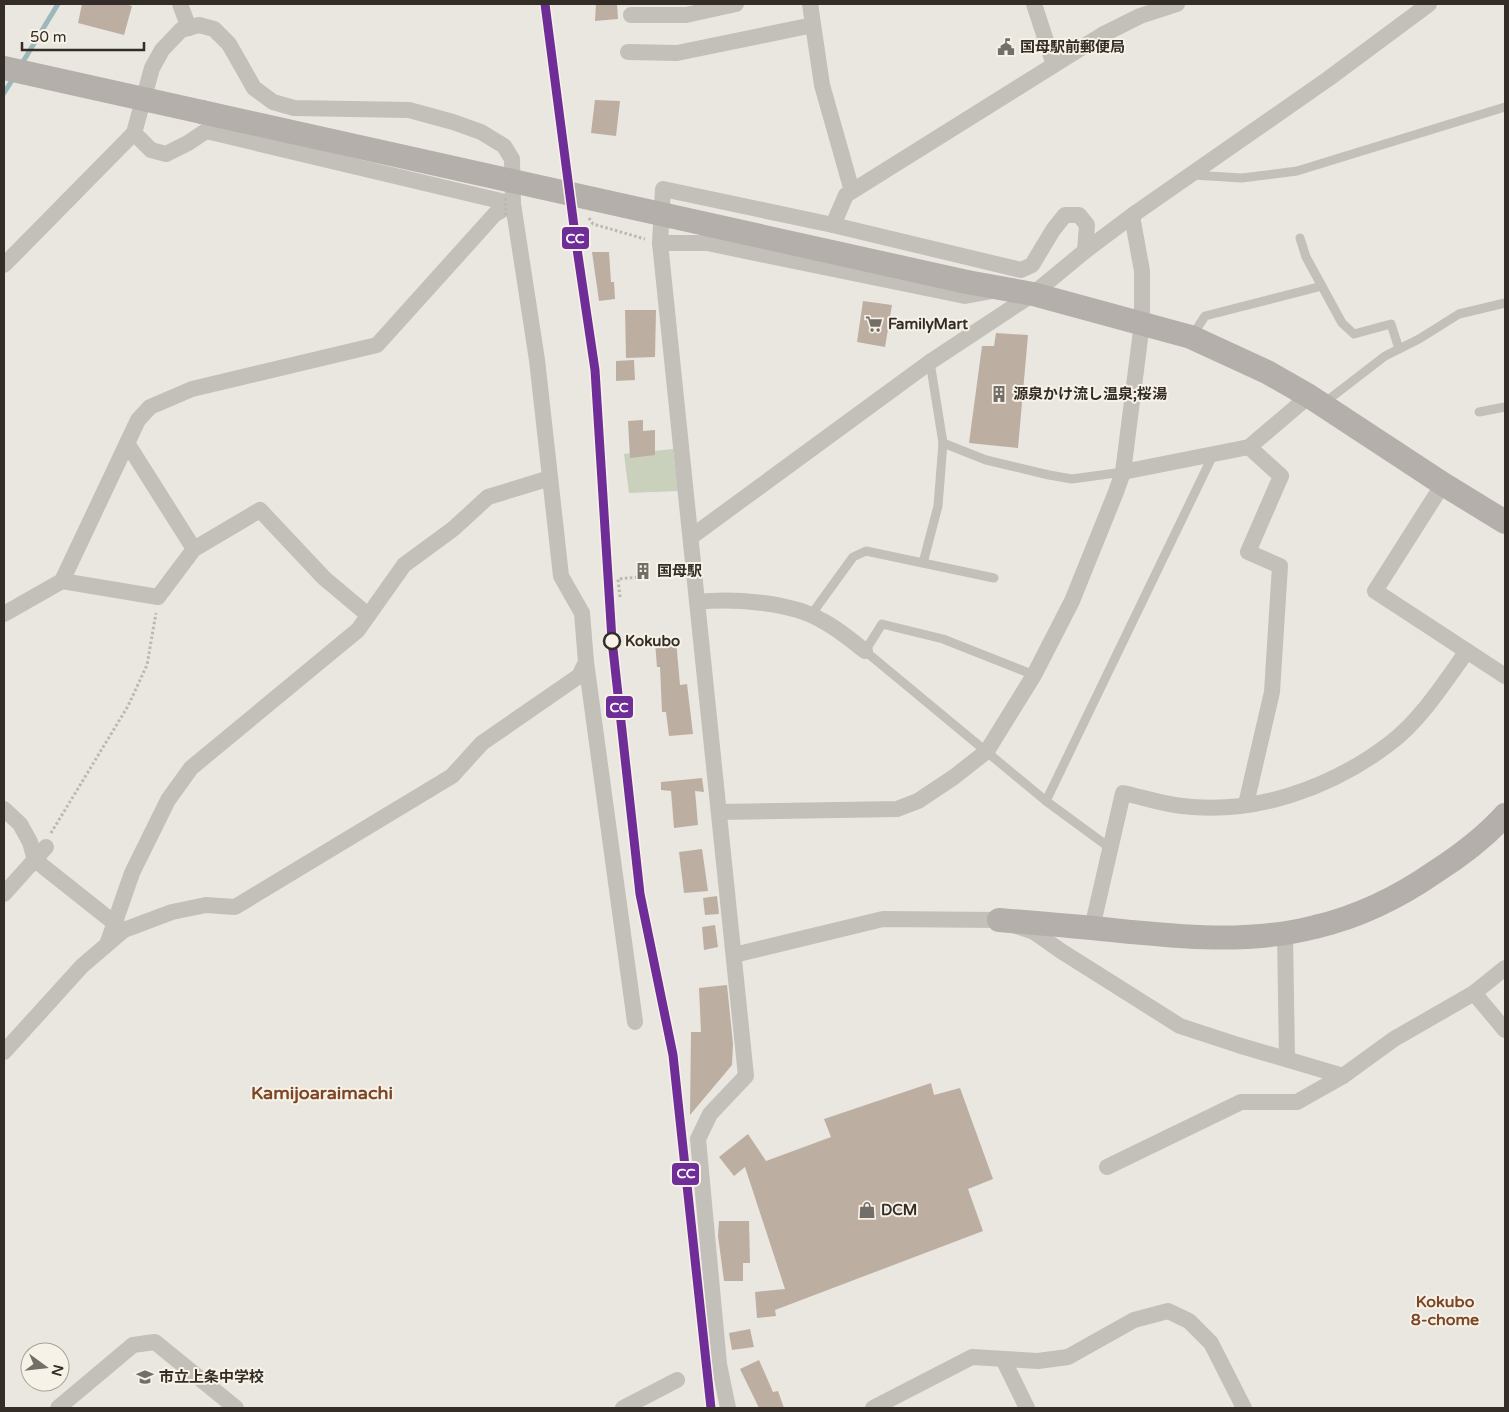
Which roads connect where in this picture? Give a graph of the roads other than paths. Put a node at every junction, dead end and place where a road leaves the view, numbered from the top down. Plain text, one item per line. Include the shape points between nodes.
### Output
1 (180, 4) edge
2 (736, 4) edge
3 (810, 4) edge
4 (1034, 4) edge
5 (1177, 4) edge
6 (1429, 4) edge
7 (631, 15) dead end
8 (813, 25) junction
9 (189, 28) junction
10 (628, 52) dead end
11 (1054, 65) junction
12 (4, 68) edge
13 (143, 98) junction
14 (1505, 107) edge
15 (134, 133) junction
16 (1192, 175) junction
17 (852, 191) junction
18 (508, 207) junction
19 (1132, 216) junction
20 (833, 225) junction
21 (1300, 238) dead end
22 (660, 243) junction
23 (1085, 251) junction
24 (4, 265) edge
25 (1322, 286) junction
26 (1004, 289) junction
27 (1033, 294) junction
28 (1505, 303) edge
29 (1142, 323) junction
30 (1191, 337) junction
31 (1399, 349) junction
32 (930, 362) junction
33 (1316, 400) junction
34 (1505, 407) edge
35 (1480, 412) dead end
36 (127, 443) junction
37 (943, 443) junction
38 (1249, 447) junction
39 (1212, 455) junction
40 (1124, 472) junction
41 (550, 478) junction
42 (1443, 484) junction
43 (1505, 522) edge
44 (691, 537) junction
45 (194, 549) junction
46 (923, 563) junction
47 (994, 578) dead end
48 (62, 581) junction
49 (697, 602) junction
50 (4, 614) edge
51 (368, 615) junction
52 (811, 615) junction
53 (865, 651) junction
54 (1467, 651) junction
55 (586, 662) junction
56 (1034, 674) junction
57 (1505, 676) edge
58 (987, 751) junction
59 (1046, 801) junction
60 (1246, 804) junction
61 (4, 809) edge
62 (719, 812) junction
63 (1504, 818) edge
64 (1110, 848) junction
65 (41, 854) junction
66 (4, 894) edge
67 (999, 920) junction
68 (119, 926) junction
69 (1092, 928) junction
70 (1285, 933) junction
71 (734, 955) junction
72 (1505, 968) edge
73 (1474, 993) junction
74 (635, 1022) dead end
75 (1505, 1030) edge
76 (4, 1052) edge
77 (1287, 1059) junction
78 (1344, 1076) junction
79 (1107, 1166) dead end
80 (1004, 1359) junction
81 (678, 1380) dead end
82 (58, 1408) edge
83 (236, 1408) edge
84 (623, 1408) edge
85 (728, 1408) edge
86 (873, 1408) edge
87 (1027, 1408) edge
88 (1244, 1408) edge

1 - 9 street
2 - 7 street via 686,15
3 - 8 street
4 - 11 street
5 - 11 street via 1140,16
6 - 16 street
8 - 10 street via 677,53
8 - 17 street via 822,85
9 - 13 street via 181,30 162,50 152,68
9 - 18 street via 199,25 214,29 229,44 254,88 272,102 294,108 409,110 481,132 504,146 512,160
11 - 17 street
12 - 13 street
13 - 15 street
13 - 26 street, bridge
14 - 16 lane via 1297,171 1242,178
15 - 18 street via 151,150 166,154 206,132
15 - 24 street
16 - 19 street
17 - 20 street via 846,195
18 - 36 street via 495,214 377,345 192,389 150,407 138,420
18 - 41 street via 537,360
19 - 23 street
19 - 29 street via 1142,271
20 - 22 street via 663,189
20 - 23 street via 1021,270 1032,265 1065,215 1079,215 1087,225
21 - 25 lane via 1306,258
22 - 26 street via 708,242 964,296
22 - 44 street
23 - 27 street
25 - 30 lane via 1205,316
25 - 31 lane via 1342,323 1354,334 1391,324
26 - 27 street
27 - 29 street
27 - 32 street
28 - 31 lane via 1459,314
29 - 30 street
29 - 40 street
30 - 33 street via 1266,372
31 - 33 lane
32 - 37 lane
32 - 44 street
33 - 38 street
33 - 42 street
34 - 35 lane
36 - 45 street
36 - 48 street
37 - 40 lane via 986,460 1072,479
37 - 46 lane via 938,506
38 - 39 street
38 - 60 street via 1281,476 1248,552 1280,566 1272,692
39 - 40 street
39 - 59 lane
40 - 56 street via 1072,600
41 - 51 street via 488,497 404,565
41 - 55 street via 561,576 582,613
42 - 43 street
42 - 54 street via 1375,592
44 - 49 street
45 - 48 street via 158,597
45 - 51 street via 260,510 324,578
46 - 47 lane
46 - 52 lane via 866,551 853,557
48 - 50 street
49 - 52 street via 716,600 762,604
49 - 62 street
51 - 68 street via 358,630 191,768 168,800 132,873
52 - 53 street
53 - 56 lane via 882,624 943,639
53 - 58 lane
54 - 57 street
54 - 60 street via 1432,700 1390,743 1322,785
55 - 68 street via 579,676 482,743 452,776 235,908 206,905
55 - 74 street
56 - 58 street
58 - 59 lane
58 - 62 street via 918,801 896,809
59 - 64 lane
60 - 64 street via 1222,808 1182,806 1122,793
61 - 65 street via 20,824
62 - 71 street
63 - 70 street via 1409,890 1365,911
64 - 69 street
65 - 66 street
65 - 68 street
67 - 69 street
67 - 71 street via 883,919
67 - 77 street via 1034,932 1180,1026
68 - 76 street via 108,944 82,966
69 - 70 street via 1210,938
70 - 77 street
71 - 85 street via 746,1076 710,1114 698,1139 719,1364
72 - 73 street
73 - 75 street
73 - 78 street via 1394,1039
77 - 78 street
78 - 79 street via 1297,1102 1241,1102
80 - 86 street via 972,1357
80 - 87 street
80 - 88 street via 1038,1361 1068,1357 1134,1320 1168,1311 1189,1321 1211,1343
81 - 84 street
82 - 83 street via 133,1344 155,1342

